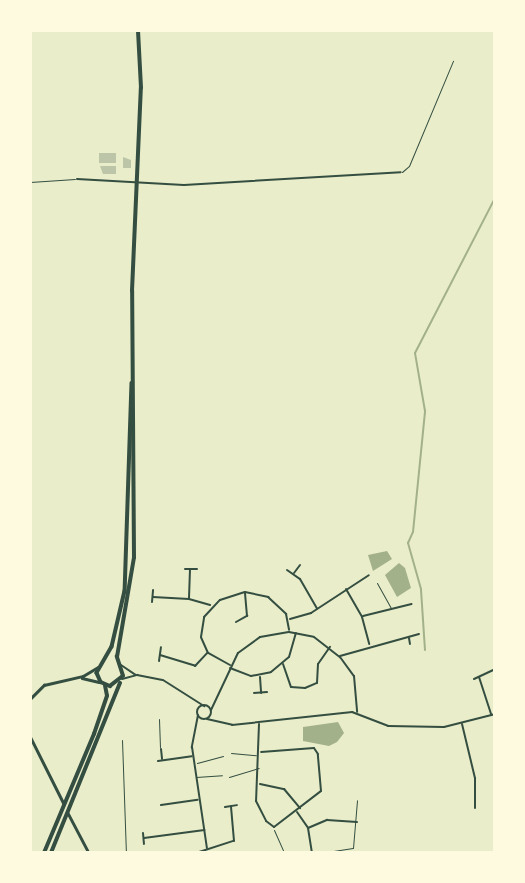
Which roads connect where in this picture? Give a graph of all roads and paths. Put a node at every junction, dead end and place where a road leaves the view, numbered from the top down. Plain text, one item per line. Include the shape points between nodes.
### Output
1 (138, 30) edge
2 (453, 61) dead end
3 (401, 172) joint
4 (77, 179) joint
5 (134, 179) junction
6 (30, 182) edge
7 (132, 383) junction
8 (300, 565) dead end
9 (185, 569) dead end
10 (190, 569) junction
11 (197, 569) dead end
12 (287, 570) dead end
13 (293, 573) junction
14 (360, 573) dead end
15 (369, 575) dead end
16 (363, 579) junction
17 (377, 583) dead end
18 (345, 587) junction
19 (153, 590) dead end
20 (245, 592) junction
21 (153, 597) junction
22 (189, 599) junction
23 (404, 599) dead end
24 (152, 602) dead end
25 (412, 604) dead end
26 (405, 605) junction
27 (211, 607) junction
28 (391, 608) junction
29 (318, 609) junction
30 (362, 617) junction
31 (289, 619) junction
32 (236, 621) dead end
33 (289, 632) junction
34 (296, 632) junction
35 (419, 634) dead end
36 (409, 637) junction
37 (410, 644) dead end
38 (370, 645) junction
39 (161, 647) dead end
40 (330, 647) junction
41 (208, 653) junction
42 (160, 655) junction
43 (340, 657) junction
44 (159, 661) dead end
45 (103, 662) junction
46 (120, 664) junction
47 (283, 664) junction
48 (98, 667) junction
49 (230, 667) junction
50 (495, 669) edge
51 (137, 675) junction
52 (260, 676) junction
53 (479, 677) junction
54 (78, 678) junction
55 (474, 679) dead end
56 (121, 680) junction
57 (103, 683) junction
58 (267, 692) dead end
59 (254, 693) dead end
60 (261, 693) junction
61 (30, 699) edge
62 (195, 701) junction
63 (214, 701) junction
64 (205, 706) junction
65 (211, 711) junction
66 (198, 713) junction
67 (357, 713) junction
68 (493, 715) edge
69 (159, 719) dead end
70 (206, 719) junction
71 (216, 720) junction
72 (259, 723) junction
73 (462, 724) junction
74 (198, 726) junction
75 (30, 736) edge
76 (122, 740) dead end
77 (161, 749) joint
78 (261, 752) junction
79 (231, 753) dead end
80 (193, 756) junction
81 (223, 756) dead end
82 (258, 756) junction
83 (162, 760) junction
84 (158, 761) dead end
85 (194, 764) junction
86 (259, 768) junction
87 (222, 775) dead end
88 (196, 777) junction
89 (229, 777) dead end
90 (258, 784) junction
91 (200, 799) junction
92 (357, 800) dead end
93 (168, 804) junction
94 (161, 805) dead end
95 (237, 805) dead end
96 (231, 806) junction
97 (225, 807) dead end
98 (300, 808) junction
99 (475, 808) dead end
100 (169, 810) dead end
101 (296, 811) junction
102 (356, 822) junction
103 (274, 827) junction
104 (308, 828) junction
105 (204, 830) junction
106 (143, 832) dead end
107 (144, 838) junction
108 (144, 844) dead end
109 (207, 848) junction
110 (282, 850) dead end
111 (312, 852) edge
112 (324, 852) edge
113 (44, 853) edge
114 (51, 853) edge
115 (89, 853) edge
116 (126, 853) edge
117 (196, 853) edge
118 (307, 853) edge

1 - 5 highway via 141,88
2 - 3 lane via 409,166
3 - 5 street via 184,185
4 - 5 street
4 - 6 lane
5 - 7 highway
7 - 45 highway via 127,578 116,636
7 - 46 highway via 134,558
8 - 13 street
9 - 10 street
10 - 11 street
10 - 22 street
12 - 13 street
13 - 29 street
14 - 16 street
15 - 16 street
16 - 18 street
17 - 28 lane
18 - 29 street
18 - 30 street
19 - 21 street
20 - 27 street via 229,595
20 - 31 street via 268,597
20 - 32 street via 247,616
21 - 22 street
21 - 24 street
22 - 27 street
23 - 26 street
25 - 26 street
26 - 28 street
27 - 41 street via 200,629
28 - 30 street
29 - 31 street
30 - 38 street
31 - 33 street
33 - 34 street
33 - 49 street via 251,642
34 - 40 street
34 - 47 street
35 - 36 street
36 - 37 street
36 - 38 street
38 - 43 street
39 - 42 street
40 - 43 street
40 - 47 street via 318,664 317,683 305,688 291,687
41 - 42 street via 195,666
41 - 49 street
42 - 44 street
43 - 67 street via 355,678
45 - 46 highway
45 - 48 highway
46 - 51 street
46 - 56 highway
47 - 52 street
48 - 54 street
48 - 57 highway
49 - 52 street
49 - 63 street
50 - 53 street
51 - 56 street
51 - 62 street via 171,683
52 - 60 street
53 - 55 street
53 - 68 street
54 - 57 street
54 - 61 street via 44,685
56 - 57 highway
56 - 114 highway
57 - 113 highway via 107,696 94,734
58 - 60 street
59 - 60 street
62 - 64 street
62 - 66 street
63 - 64 street
63 - 65 street
64 - 65 street
64 - 66 street
65 - 70 street
65 - 71 street
66 - 70 street
66 - 74 street
67 - 72 street
67 - 73 street via 388,726
68 - 73 street
69 - 77 lane
70 - 71 street
70 - 74 street
71 - 72 street via 232,725
72 - 78 street
73 - 99 street via 475,778
74 - 80 street
75 - 115 street
76 - 116 lane
77 - 83 street
78 - 82 street
78 - 98 street via 317,750 322,790
79 - 82 lane
80 - 83 street
80 - 85 street
81 - 85 lane
82 - 86 street
83 - 84 street
85 - 88 street
86 - 89 lane
86 - 90 street
87 - 88 lane
88 - 91 street
90 - 98 street via 284,789
90 - 103 street via 258,806
91 - 93 street
91 - 105 street
92 - 102 lane
93 - 94 street
93 - 100 street
95 - 96 street
96 - 97 street
96 - 109 street via 234,841
98 - 101 street
101 - 103 street
101 - 104 street
102 - 104 street via 327,820
102 - 112 lane via 353,848
103 - 110 lane
104 - 111 street
105 - 107 street
105 - 109 street
106 - 107 street
107 - 108 street
109 - 117 street
111 - 112 street
111 - 118 street

